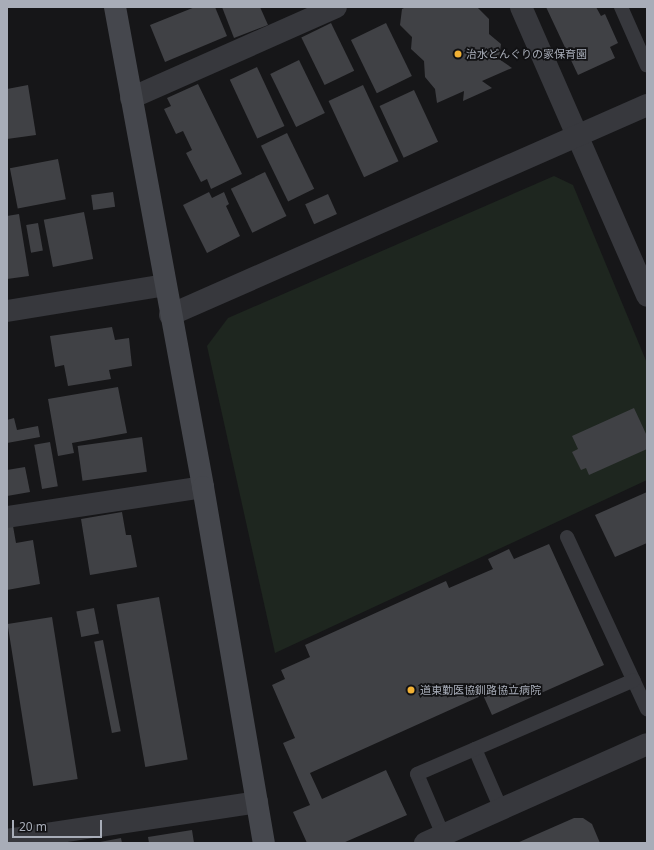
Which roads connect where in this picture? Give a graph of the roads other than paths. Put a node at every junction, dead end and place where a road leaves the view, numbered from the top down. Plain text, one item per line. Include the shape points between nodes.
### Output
1 (115, 7) edge
2 (336, 7) edge
3 (521, 7) edge
4 (621, 7) edge
5 (647, 66) edge
6 (131, 98) junction
7 (647, 105) edge
8 (578, 137) junction
9 (165, 285) junction
10 (647, 296) edge
11 (7, 312) edge
12 (170, 315) junction
13 (203, 487) junction
14 (7, 517) edge
15 (567, 537) dead end
16 (634, 680) junction
17 (647, 709) edge
18 (647, 744) edge
19 (475, 749) junction
20 (257, 802) junction
21 (501, 809) junction
22 (434, 839) edge
23 (7, 840) edge
24 (264, 843) edge

1 - 6 street
2 - 6 street
3 - 8 street
4 - 5 lane
6 - 9 street
7 - 8 street
8 - 10 street
8 - 12 street
9 - 11 street
9 - 12 street
12 - 13 street
13 - 14 street
13 - 20 street
15 - 16 lane
16 - 17 lane
16 - 19 lane
18 - 21 street
19 - 21 lane
19 - 22 lane via 417,774
20 - 23 street
20 - 24 street
21 - 22 street

